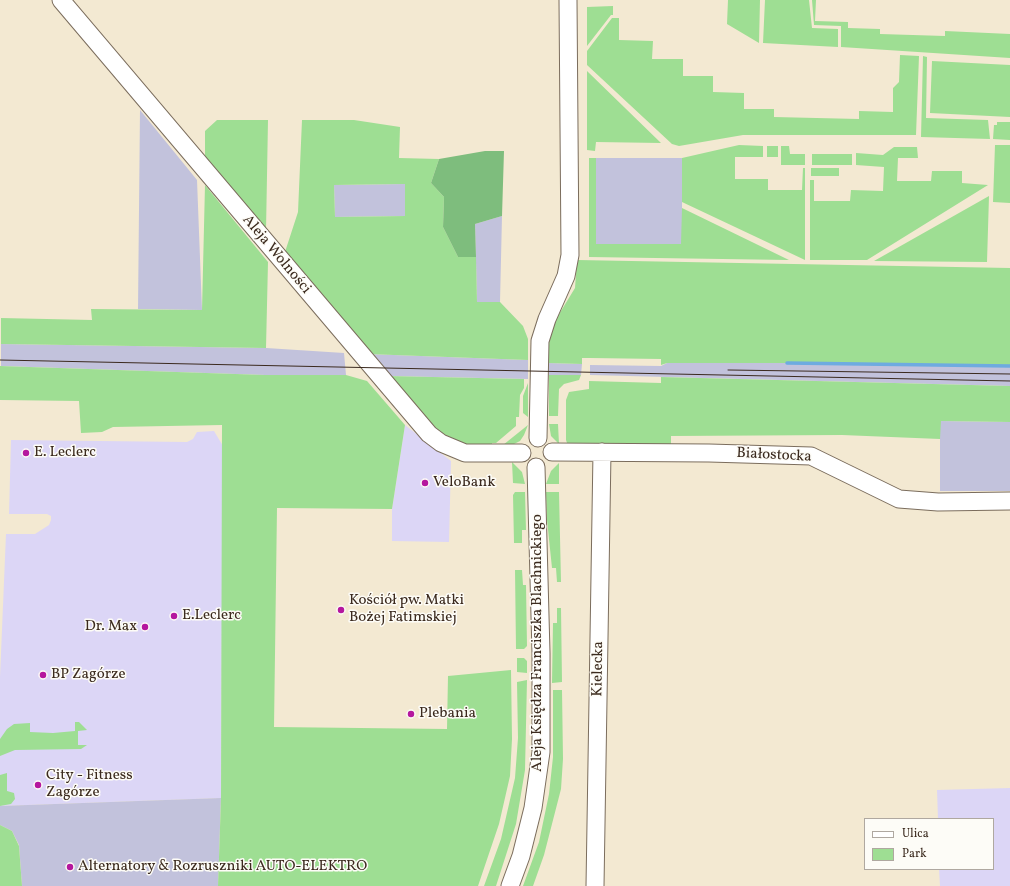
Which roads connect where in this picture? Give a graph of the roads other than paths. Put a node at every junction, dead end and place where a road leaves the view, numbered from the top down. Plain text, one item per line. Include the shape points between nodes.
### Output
1 (61, 0) edge
2 (568, 0) edge
3 (538, 438) junction
4 (552, 452) junction
5 (602, 452) junction
6 (522, 453) junction
7 (536, 467) junction
8 (1010, 501) edge
9 (510, 886) edge
10 (595, 886) edge

1 - 6 street, Aleja Wolności via 429,434 441,443 465,453
2 - 3 street via 570,255 566,276 540,341
3 - 4 street via 548,442
3 - 6 street via 533,438 525,444
4 - 5 street, Białostocka
4 - 7 street via 545,465
5 - 8 street, Białostocka via 812,456 899,499 938,502
5 - 10 street, Kielecka
6 - 7 street via 525,461
7 - 9 street, Aleja Księdza Franciszka Blachnickiego via 541,752 533,808 521,856

